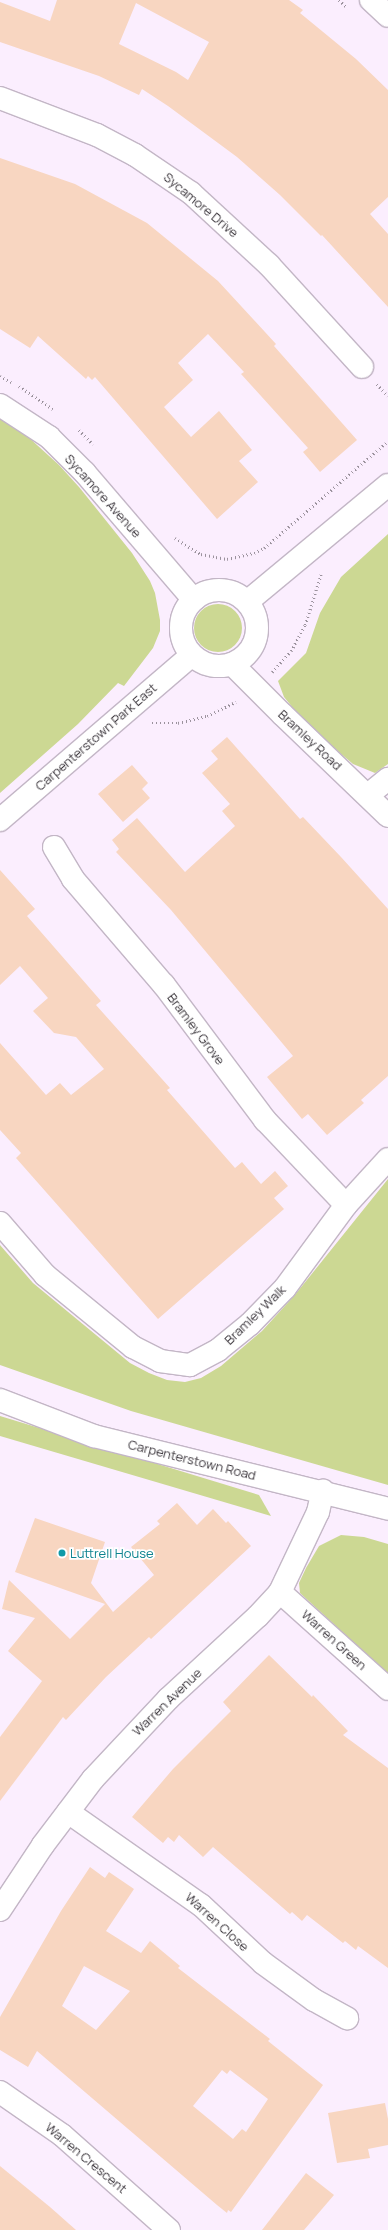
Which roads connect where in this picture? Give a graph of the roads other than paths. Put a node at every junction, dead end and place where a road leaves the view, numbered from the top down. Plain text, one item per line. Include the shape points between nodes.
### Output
1 (371, 0) edge
2 (388, 16) edge
3 (0, 98) edge
4 (362, 367) dead end
5 (0, 405) edge
6 (388, 485) edge
7 (194, 600) junction
8 (247, 602) junction
9 (192, 655) junction
10 (232, 664) junction
11 (388, 779) edge
12 (368, 795) junction
13 (388, 816) edge
14 (0, 820) edge
15 (54, 847) dead end
16 (388, 1159) edge
17 (346, 1204) junction
18 (0, 1223) edge
19 (0, 1400) edge
20 (323, 1491) junction
21 (388, 1509) edge
22 (280, 1592) junction
23 (388, 1689) edge
24 (68, 1812) junction
25 (0, 1910) edge
26 (347, 2018) dead end
27 (0, 2092) edge
28 (169, 2230) edge

1 - 2 street
3 - 4 street, Sycamore Drive via 97,135 135,155 191,193 269,265
5 - 7 street, Sycamore Avenue via 49,437 85,473
6 - 8 street
7 - 8 street via 204,593 216,590 238,595
7 - 9 street via 186,609 182,627 186,645
8 - 10 street via 254,613 256,637 247,653
9 - 10 street via 211,665
9 - 14 street, Carpenterstown Park East
10 - 12 street, Bramley Road
11 - 12 street
12 - 13 street, Bramley Road
15 - 17 street, Bramley Grove via 73,879 164,985 265,1120
16 - 17 street, Bramley Walk
17 - 18 street, Bramley Walk via 285,1288 250,1324 218,1350 190,1365 160,1361 133,1347 45,1275
19 - 20 street, Carpenterstown Road via 94,1436
20 - 21 street, Carpenterstown Road
20 - 22 street, Warren Avenue via 318,1512
22 - 23 street, Warren Green
22 - 24 street, Warren Avenue via 126,1743 93,1779
24 - 25 street, Warren Avenue
24 - 26 street, Warren Close via 202,1905 263,1963 314,2000
27 - 28 street, Warren Crescent via 62,2135

